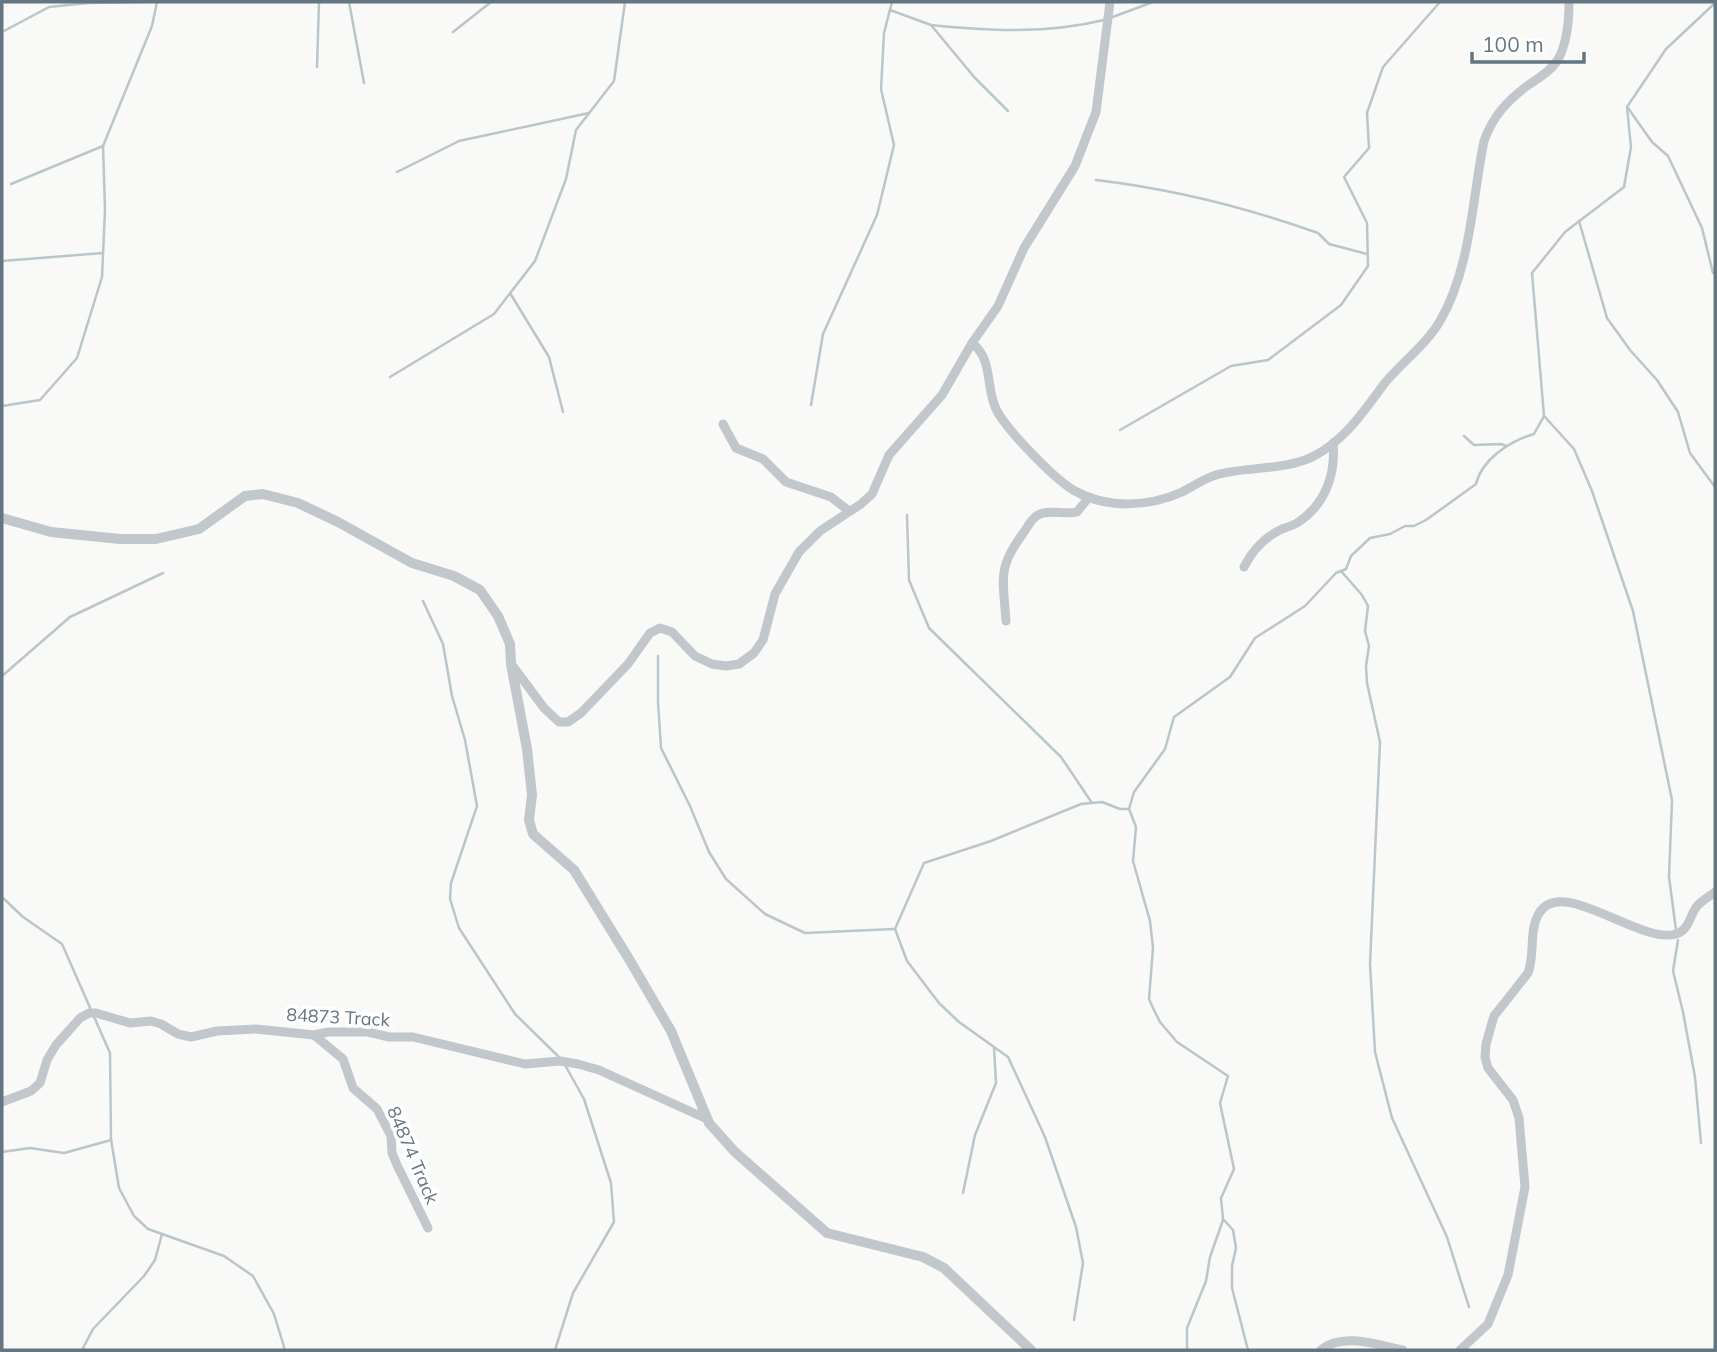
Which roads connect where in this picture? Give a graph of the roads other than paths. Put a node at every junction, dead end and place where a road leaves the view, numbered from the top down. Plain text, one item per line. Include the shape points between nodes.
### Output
1 (1111, 2) edge
2 (1569, 2) edge
3 (972, 343) junction
4 (723, 424) dead end
5 (1333, 443) junction
6 (1089, 497) junction
7 (849, 511) junction
8 (2, 519) edge
9 (1244, 568) dead end
10 (1006, 621) dead end
11 (511, 664) junction
12 (1715, 892) edge
13 (314, 1035) junction
14 (2, 1102) edge
15 (708, 1119) junction
16 (428, 1228) dead end
17 (1031, 1350) edge
18 (1321, 1350) edge
19 (1403, 1350) edge
20 (1460, 1350) edge

1 - 3 street via 1096,112 1081,153 1024,248 998,306
2 - 5 street via 1558,59 1508,101 1489,127 1459,274 1440,321
3 - 6 street via 985,359 992,400 1005,423 1060,481
3 - 7 street via 942,395 889,455 872,494
4 - 7 street via 736,448 763,459 786,482 831,497
5 - 6 street via 1300,461 1217,475 1165,499 1117,503
5 - 9 street via 1334,469 1320,501 1300,521 1257,547
6 - 10 street via 1077,512 1039,514 1013,546 1003,571
7 - 11 street via 799,552 775,594 763,640 739,664 712,664 695,656 672,632 660,628 650,633 628,664 568,722 559,722 544,708
8 - 11 street via 51,533 156,539 199,529 245,496 277,496 338,522 412,563 480,590 506,634
11 - 15 street via 527,749 533,834 574,870 629,959 671,1031
12 - 20 street via 1698,905 1683,931 1668,935 1644,931 1573,902 1546,903 1537,916 1531,965 1494,1016 1485,1057 1513,1100 1519,1118 1525,1187 1508,1275 1488,1324
13 - 14 street, 84873 Track via 256,1029 191,1037 151,1021 130,1023 89,1013 56,1045 40,1083
13 - 15 street, 84873 Track via 346,1031 401,1035 525,1064 578,1064
13 - 16 street, 84874 Track via 343,1059 353,1088 377,1109 391,1136 397,1165
15 - 17 street via 735,1152 827,1233 923,1256 944,1268
18 - 19 street via 1329,1343 1347,1341

